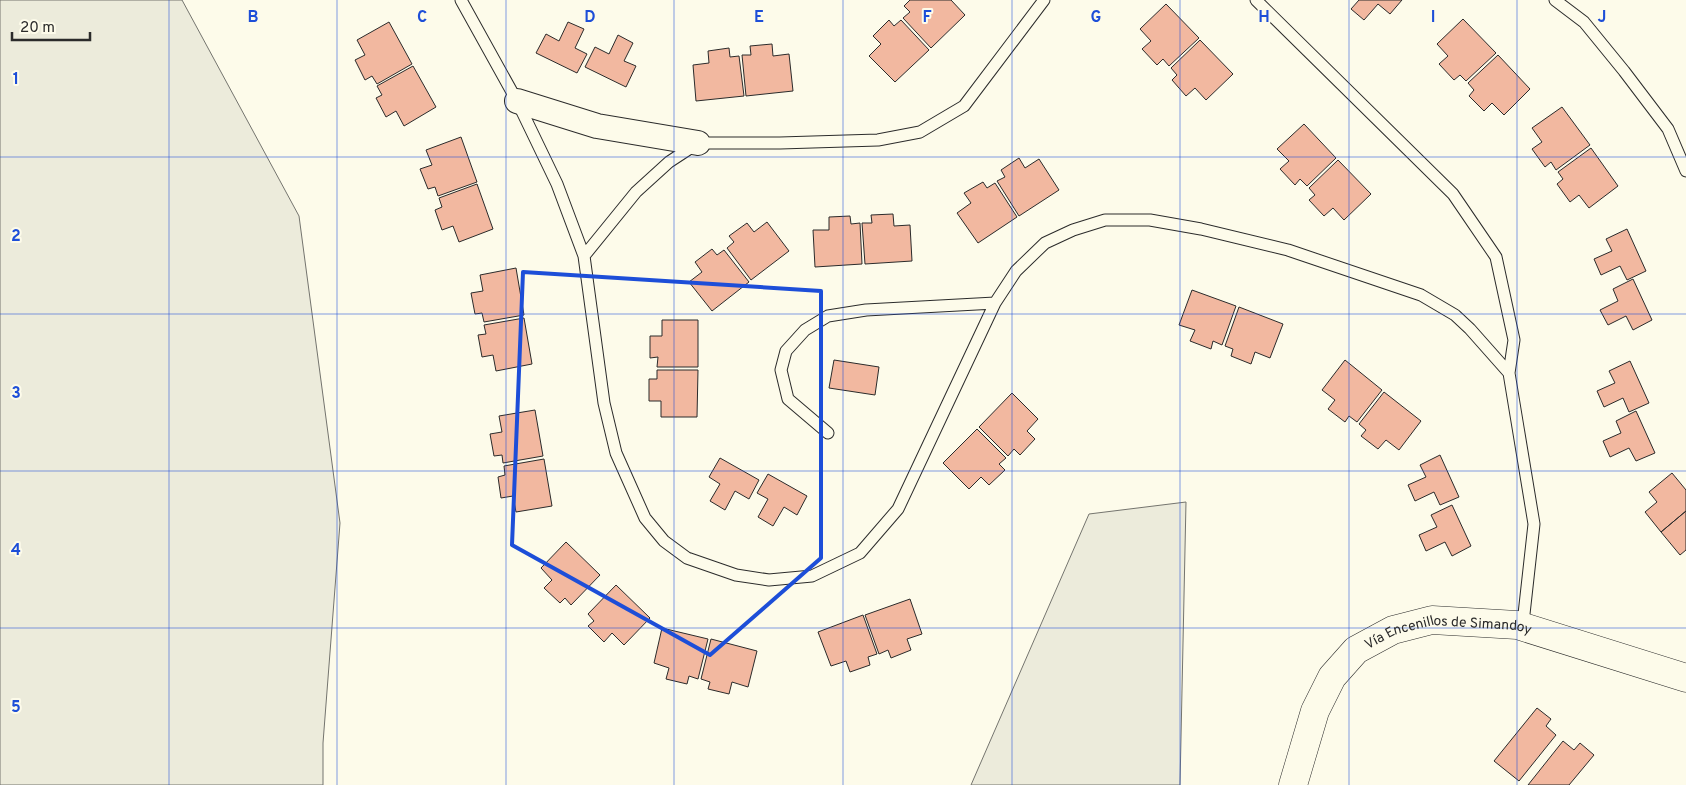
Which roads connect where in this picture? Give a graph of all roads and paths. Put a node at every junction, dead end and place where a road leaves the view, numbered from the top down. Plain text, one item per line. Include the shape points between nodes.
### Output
1 (461, 0) edge
2 (1044, 0) edge
3 (1256, 0) edge
4 (1555, 0) edge
5 (517, 101) junction
6 (698, 143) junction
7 (1686, 171) edge
8 (584, 256) junction
9 (995, 303) junction
10 (1509, 373) junction
11 (828, 433) dead end
12 (1517, 625) junction
13 (1686, 678) edge
14 (1292, 785) edge

1 - 5 lane
2 - 6 lane via 964,106 920,132 878,140
3 - 10 lane via 1453,194 1496,257 1514,340
4 - 7 lane via 1584,22 1624,70 1668,129
5 - 6 street via 597,126
5 - 8 lane via 557,184
6 - 8 lane via 669,162 636,192
8 - 9 lane via 604,403 616,452 644,518 664,541 687,558 736,575 769,580 812,576 860,553 898,509
9 - 10 lane via 1016,271 1045,243 1105,220 1150,220 1288,250 1421,295 1455,315
9 - 11 lane via 866,310 828,316 805,330 786,351 781,370 788,400
10 - 12 lane via 1534,524 1524,614
12 - 13 street, Vía Encenillos de Simandoy
12 - 14 street, Vía Encenillos de Simandoy via 1432,620 1393,630 1356,650 1332,677 1315,711

